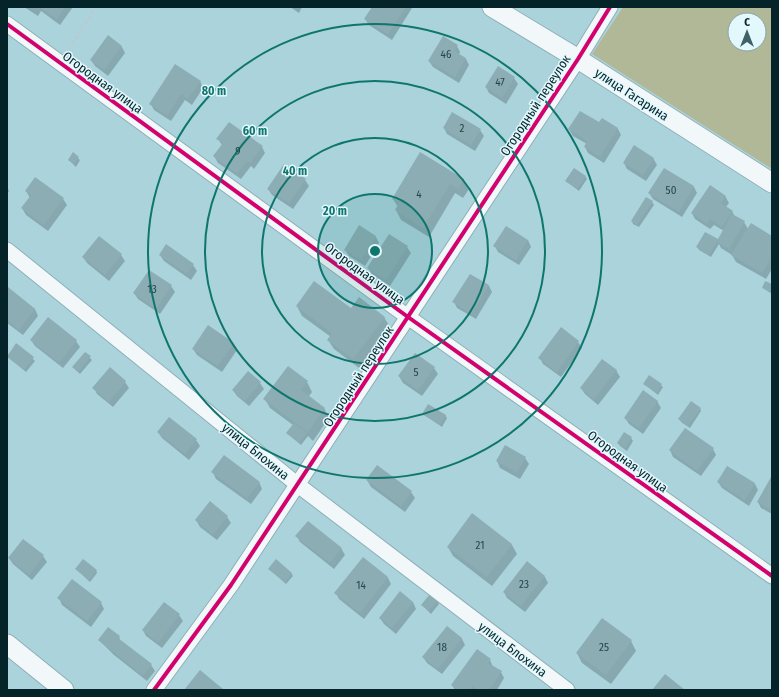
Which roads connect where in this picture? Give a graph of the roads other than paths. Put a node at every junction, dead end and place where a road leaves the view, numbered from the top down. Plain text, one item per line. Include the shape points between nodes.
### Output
1 (492, 7) edge
2 (610, 7) edge
3 (7, 24) edge
4 (578, 59) junction
5 (772, 183) edge
6 (7, 250) edge
7 (408, 317) junction
8 (298, 485) junction
9 (772, 576) edge
10 (7, 644) edge
11 (64, 690) edge
12 (154, 690) edge
13 (567, 690) edge

1 - 4 street, улица Гагарина
2 - 4 street, Огородный переулок
3 - 7 street, Огородная улица
4 - 5 street, улица Гагарина
4 - 7 street, Огородный переулок
6 - 8 street, улица Блохина
7 - 8 street, Огородный переулок
7 - 9 street, Огородная улица
8 - 12 street, Огородный переулок via 231,585
8 - 13 street, улица Блохина
10 - 11 street

